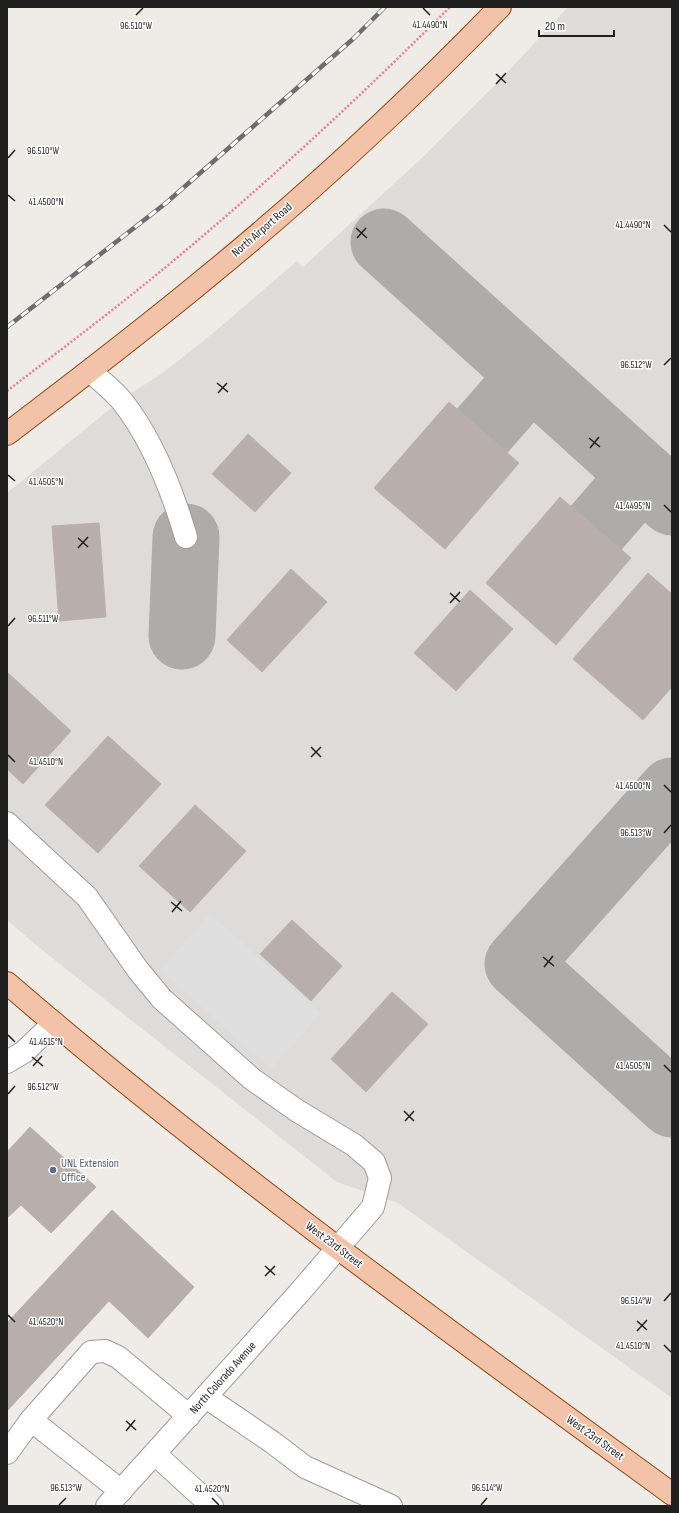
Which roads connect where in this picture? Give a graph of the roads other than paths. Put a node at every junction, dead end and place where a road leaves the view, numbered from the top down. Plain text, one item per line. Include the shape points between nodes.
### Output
1 (500, 7) edge
2 (90, 371) junction
3 (7, 434) edge
4 (186, 537) dead end
5 (7, 823) edge
6 (7, 982) edge
7 (54, 1023) junction
8 (7, 1063) edge
9 (338, 1248) junction
10 (206, 1397) junction
11 (189, 1416) junction
12 (31, 1420) junction
13 (7, 1453) edge
14 (155, 1454) junction
15 (672, 1494) edge
16 (114, 1499) edge
17 (212, 1506) edge
18 (391, 1506) edge

1 - 2 main road, North Airport Road via 415,92 330,170 206,278
2 - 3 main road, North Airport Road
2 - 4 street via 121,400 154,453 173,495
5 - 9 street, North Colorado Avenue via 88,898 138,970 162,999 252,1078 296,1110 354,1145 374,1162 380,1178 373,1207
6 - 7 main road, West 23rd Street
7 - 8 street via 24,1052
7 - 9 main road, West 23rd Street via 213,1152
9 - 10 street, North Colorado Avenue
9 - 15 main road, West 23rd Street
10 - 11 street, North Colorado Avenue
10 - 18 street via 305,1467
11 - 12 street via 118,1357 105,1351 91,1352
11 - 14 street, North Colorado Avenue
12 - 13 street
12 - 16 street
14 - 16 street, North Colorado Avenue
14 - 17 street

